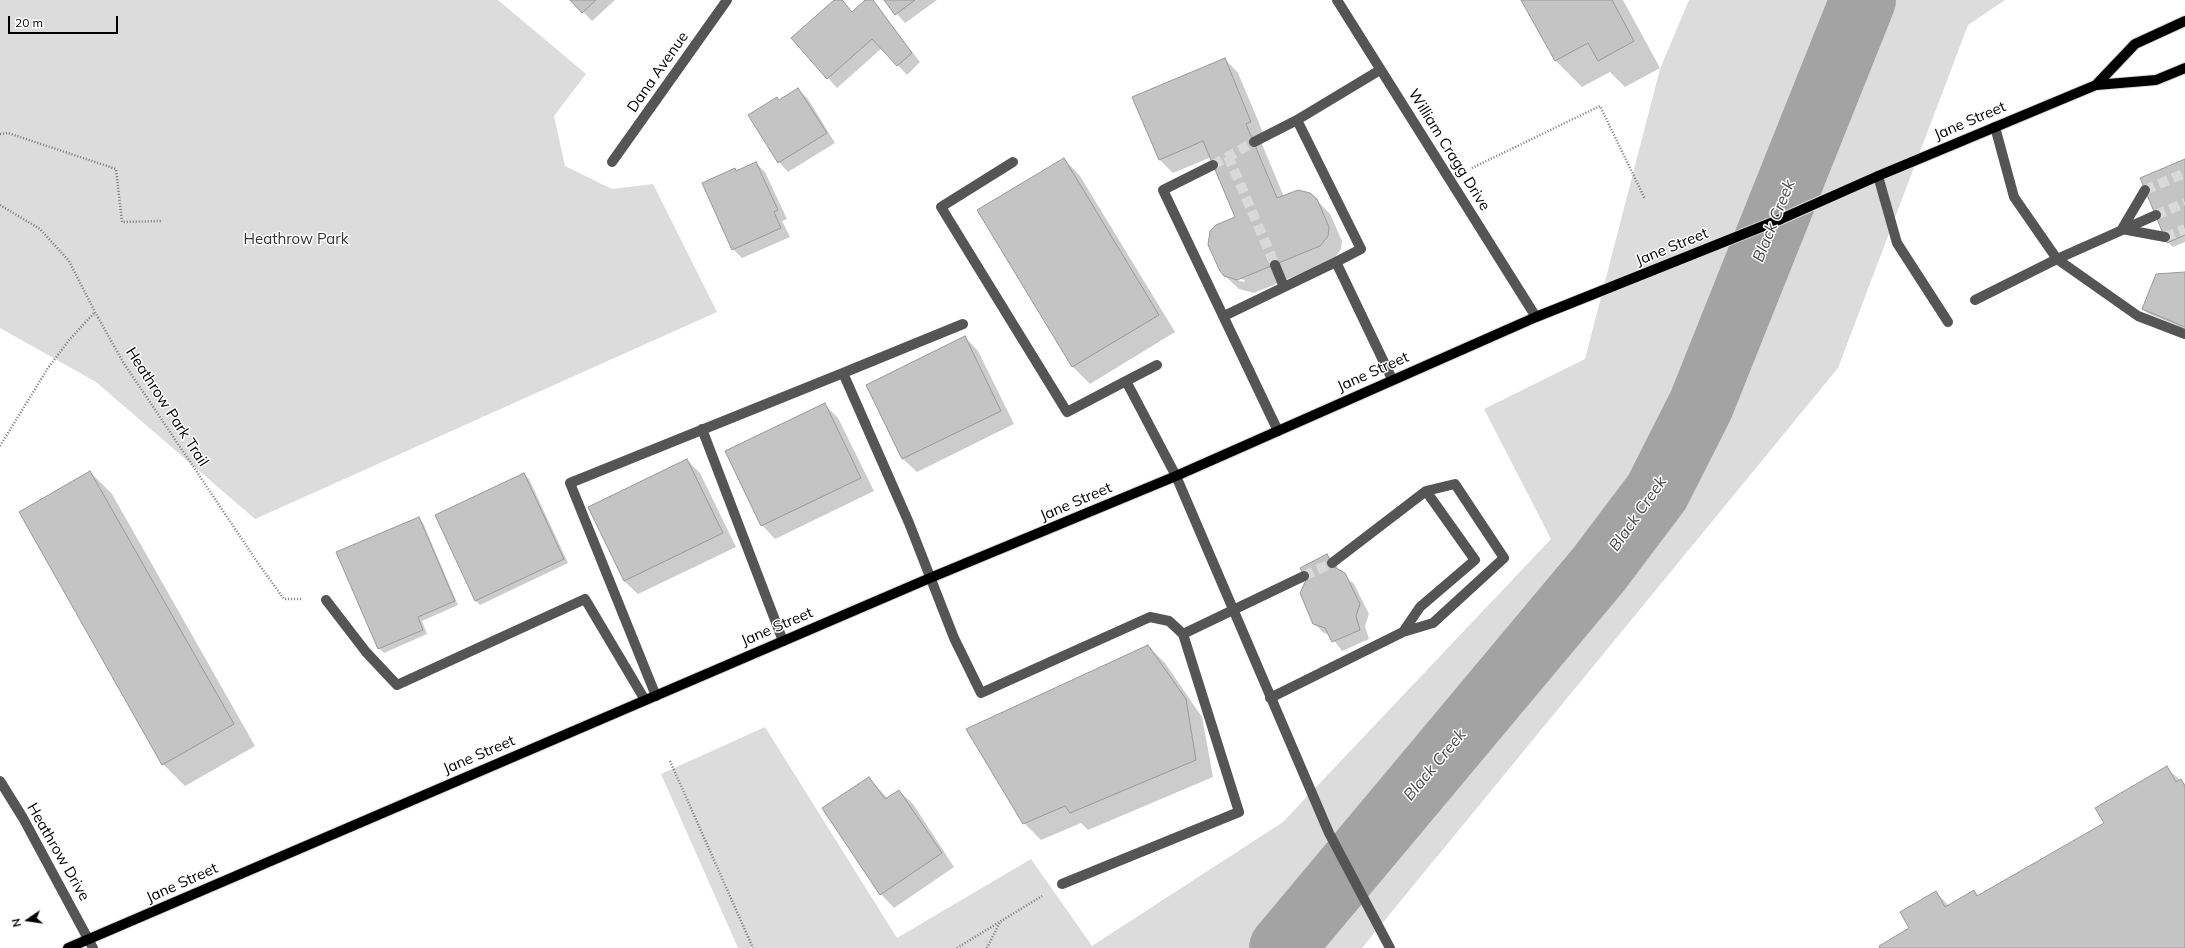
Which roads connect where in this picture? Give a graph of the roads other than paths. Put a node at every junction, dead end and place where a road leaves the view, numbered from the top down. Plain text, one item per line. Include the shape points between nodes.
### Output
1 (728, 0) edge
2 (1337, 0) edge
3 (2185, 21) edge
4 (2185, 68) edge
5 (1380, 70) junction
6 (2096, 85) junction
7 (1297, 120) junction
8 (1995, 127) junction
9 (1254, 142) tunnel mouth
10 (612, 162) dead end
11 (1012, 162) dead end
12 (1213, 165) tunnel mouth
13 (1878, 176) junction
14 (2145, 190) tunnel mouth
15 (2156, 215) tunnel mouth
16 (2122, 229) junction
17 (2165, 237) tunnel mouth
18 (2057, 259) junction
19 (1336, 262) junction
20 (1275, 265) tunnel mouth
21 (1284, 287) junction
22 (1975, 300) dead end
23 (1224, 316) junction
24 (1536, 317) junction
25 (1948, 322) dead end
26 (963, 324) dead end
27 (2185, 334) edge
28 (1157, 365) dead end
29 (844, 373) junction
30 (1392, 379) junction
31 (1126, 380) junction
32 (702, 429) junction
33 (1278, 431) junction
34 (1176, 476) junction
35 (1426, 491) junction
36 (1332, 562) tunnel mouth
37 (1304, 576) tunnel mouth
38 (930, 578) junction
39 (326, 600) road end
40 (1233, 611) junction
41 (1403, 632) junction
42 (1183, 634) junction
43 (783, 641) junction
44 (656, 696) junction
45 (1270, 698) junction
46 (645, 700) junction
47 (0, 781) edge
48 (1062, 884) road end
49 (91, 944) edge
50 (68, 948) edge
51 (1390, 948) edge

1 - 10 street, Dana Avenue
2 - 5 street, William Cragg Drive
3 - 6 main road, Jane Street via 2135,44
4 - 6 main road, Jane Street via 2156,80
5 - 7 street
5 - 24 street, William Cragg Drive
6 - 8 main road, Jane Street
7 - 9 street
7 - 19 street via 1361,249
8 - 13 main road, Jane Street
8 - 18 street via 2014,197
11 - 31 street via 941,207 1067,412
12 - 23 street via 1163,190
13 - 24 main road, Jane Street via 1781,219
13 - 25 street via 1897,243
14 - 16 street
15 - 16 street
16 - 17 street
16 - 18 street
18 - 22 street
18 - 27 street via 2138,316
19 - 21 street
19 - 30 street
20 - 21 street
21 - 23 street
23 - 33 street
24 - 30 main road, Jane Street
26 - 29 street
28 - 31 street
29 - 32 street
29 - 38 street
30 - 33 main road, Jane Street
31 - 34 street
32 - 43 street
32 - 44 street via 570,482
33 - 34 main road, Jane Street
34 - 38 main road, Jane Street
34 - 40 street
35 - 36 street
35 - 41 street via 1475,560 1420,607
35 - 41 street via 1455,484 1504,558 1433,623
37 - 40 street
38 - 42 street via 954,638 981,693 1150,617 1169,621
38 - 43 main road, Jane Street
39 - 46 street via 366,652 397,685 585,599
40 - 42 street
40 - 45 street
41 - 45 street
42 - 48 street via 1239,812
43 - 44 main road, Jane Street
44 - 46 main road, Jane Street
45 - 51 street via 1328,833
46 - 49 main road, Jane Street
47 - 49 street, Heathrow Drive via 23,818
49 - 50 main road, Jane Street

